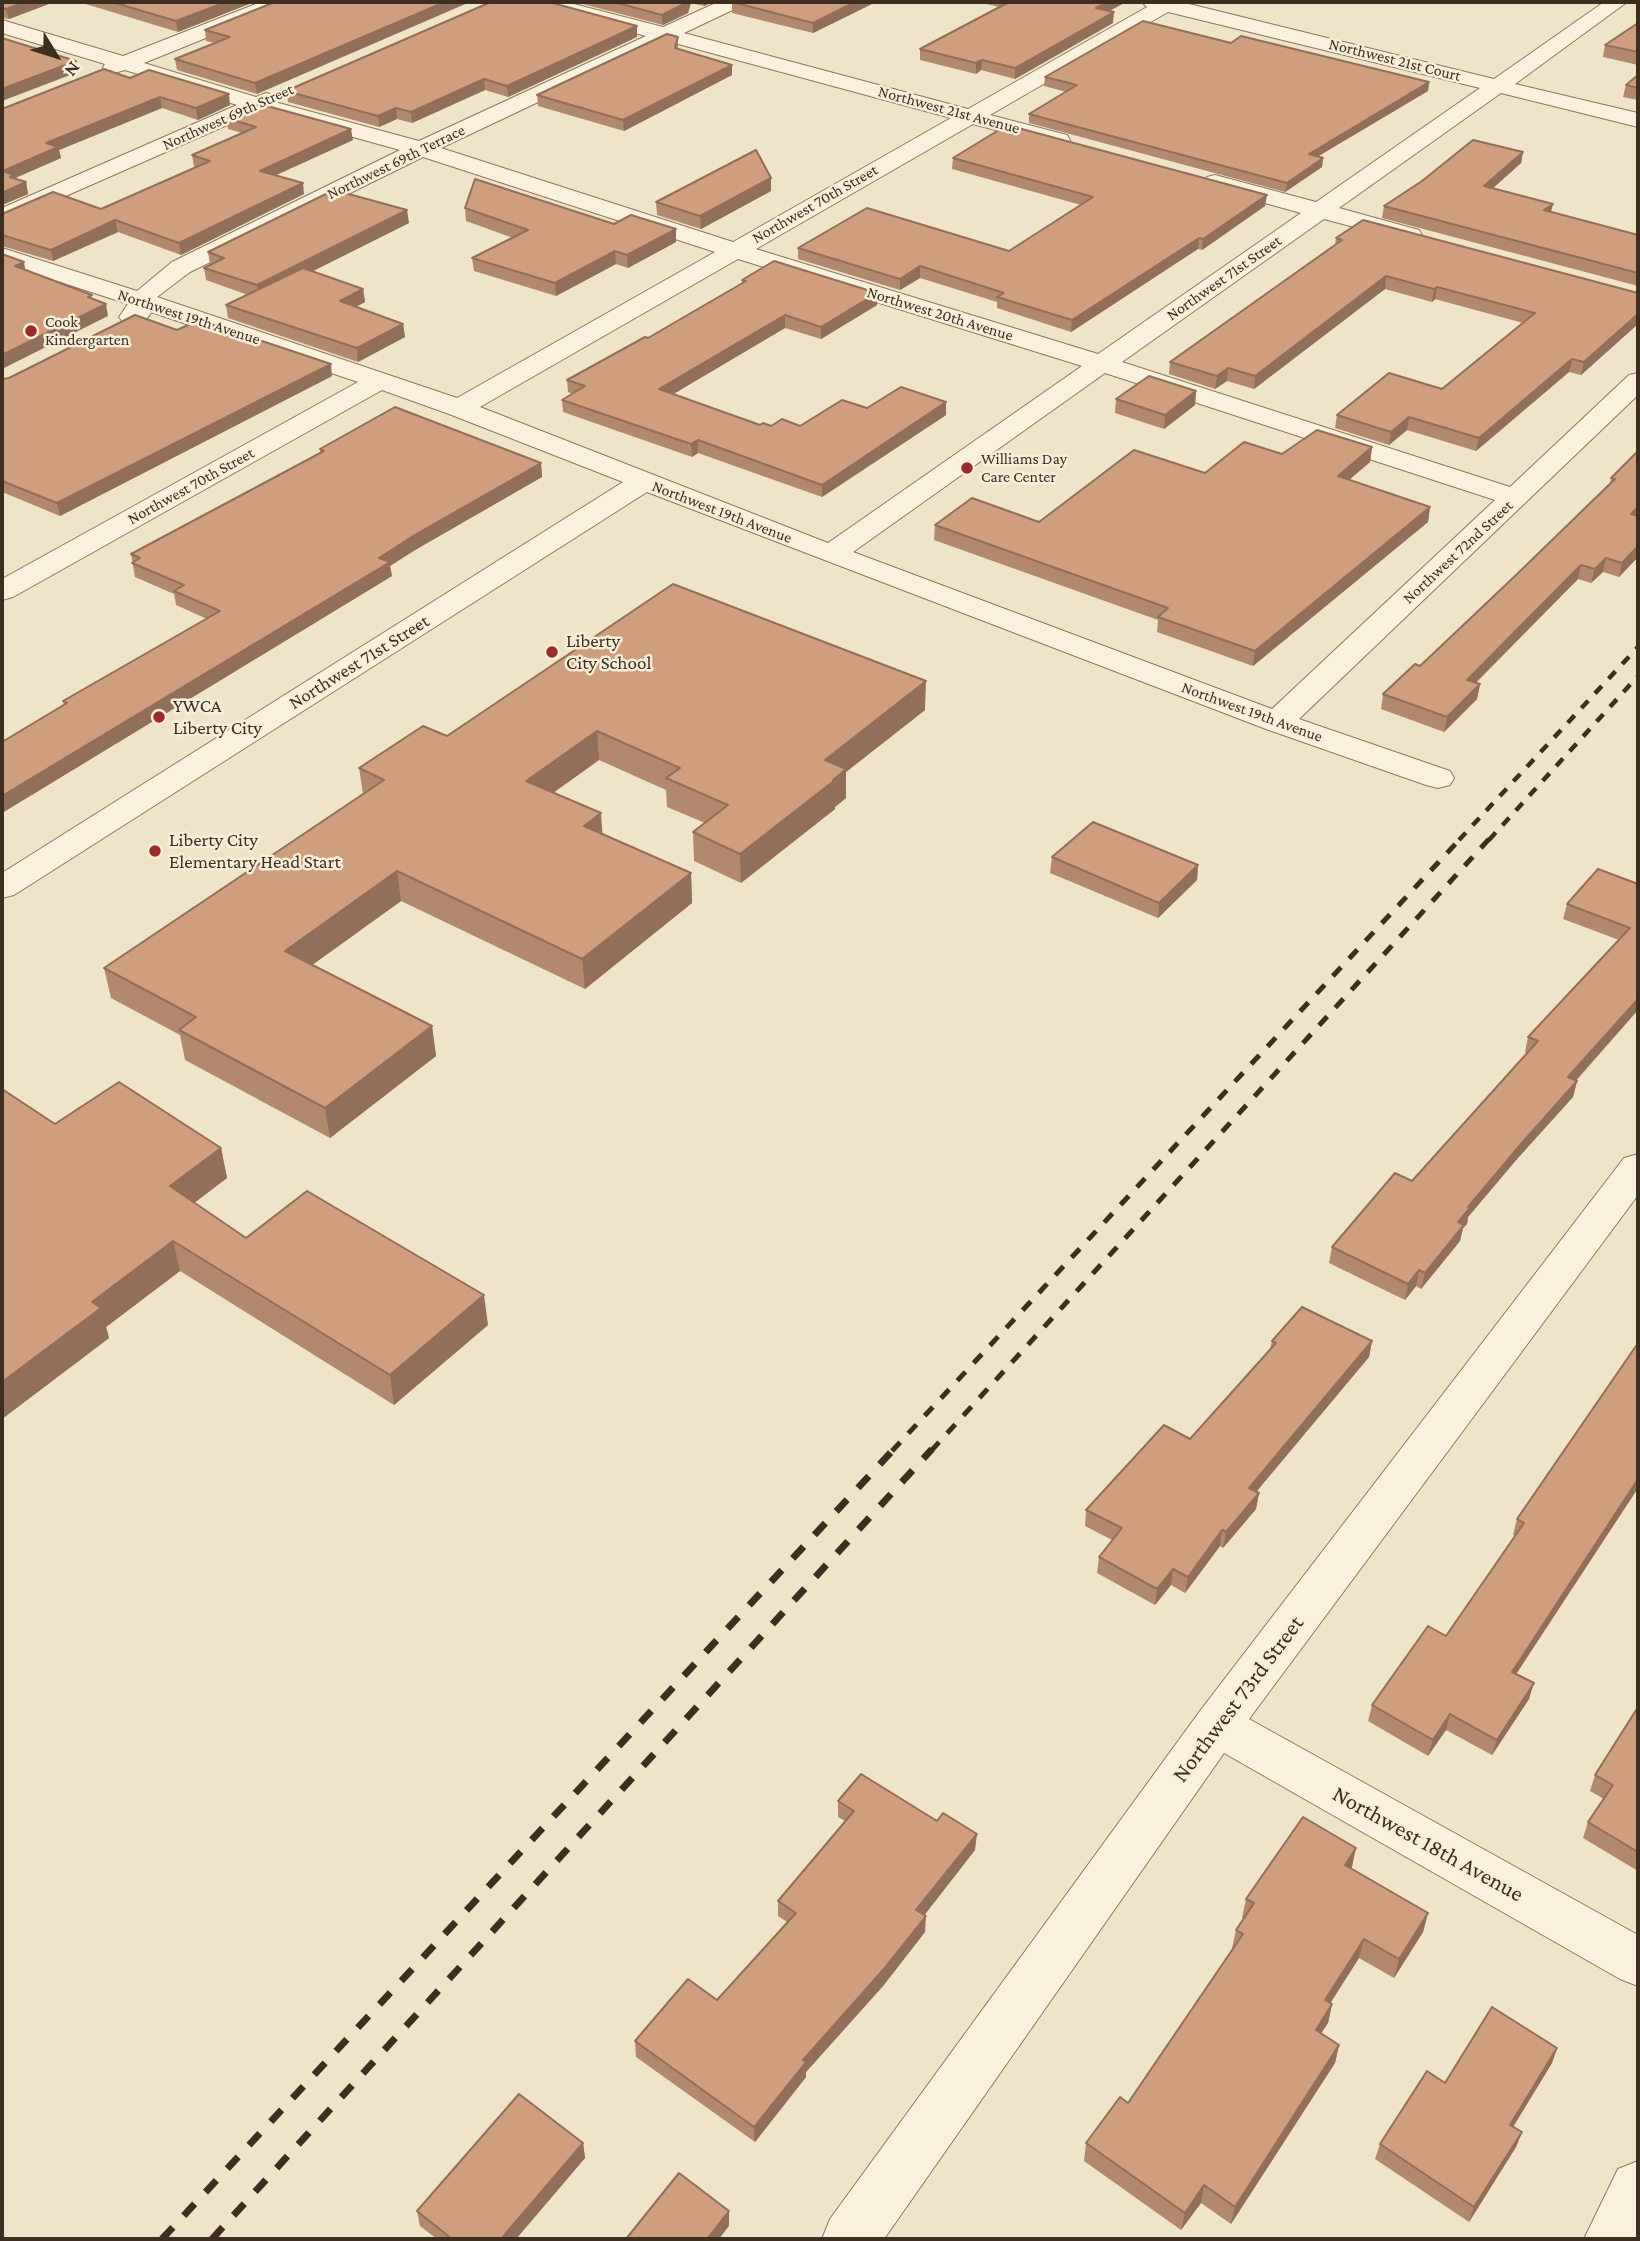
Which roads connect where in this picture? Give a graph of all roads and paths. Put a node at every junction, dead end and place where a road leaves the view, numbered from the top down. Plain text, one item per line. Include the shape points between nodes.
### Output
1 (278, 2) edge
2 (544, 2) edge
3 (734, 2) edge
4 (1617, 2) edge
5 (1163, 3) edge
6 (2, 26) edge
7 (666, 33) junction
8 (123, 64) junction
9 (99, 73) edge
10 (1499, 85) junction
11 (294, 88) edge
12 (257, 104) junction
13 (971, 116) junction
14 (1638, 120) edge
15 (1078, 145) edge
16 (421, 149) junction
17 (1199, 178) edge
18 (1319, 211) junction
19 (2, 217) edge
20 (1426, 240) edge
21 (734, 250) junction
22 (2, 255) edge
23 (140, 301) junction
24 (113, 327) edge
25 (1103, 364) junction
26 (380, 381) junction
27 (1638, 381) edge
28 (459, 408) junction
29 (644, 481) junction
30 (1516, 498) junction
31 (831, 554) junction
32 (2, 591) edge
33 (1277, 722) junction
34 (1438, 778) dead end
35 (2, 888) edge
36 (1638, 1167) edge
37 (1217, 1725) junction
38 (1638, 1962) edge
39 (1638, 2188) edge
40 (850, 2239) edge
41 (1612, 2239) edge

1 - 8 street
2 - 7 street, Northwest 21st Avenue
3 - 7 street, Northwest 69th Terrace
4 - 10 street, Northwest 71st Street
5 - 10 street, Northwest 21st Court
5 - 13 street, Northwest 70th Street
6 - 8 street, Northwest 20th Avenue
7 - 13 street, Northwest 21st Avenue
7 - 16 street, Northwest 69th Terrace
8 - 9 street
8 - 12 street, Northwest 20th Avenue
10 - 14 street, Northwest 21st Court
10 - 18 street, Northwest 71st Street
11 - 12 street, Northwest 69th Street
12 - 16 street, Northwest 20th Avenue
12 - 19 street, Northwest 69th Street
13 - 15 street, Northwest 21st Avenue
13 - 21 street, Northwest 70th Street
16 - 21 street, Northwest 20th Avenue
16 - 23 street, Northwest 69th Terrace via 181,267
17 - 18 street
18 - 20 street
18 - 25 street, Northwest 71st Street
21 - 25 street, Northwest 20th Avenue
21 - 28 street, Northwest 70th Street
22 - 23 street, Northwest 19th Avenue
23 - 24 street, Northwest 69th Terrace via 138,314
23 - 26 street, Northwest 19th Avenue
25 - 30 street, Northwest 20th Avenue
25 - 31 street, Northwest 71st Street
26 - 28 street, Northwest 19th Avenue
26 - 32 street, Northwest 70th Street
27 - 30 street, Northwest 72nd Street
28 - 29 street, Northwest 19th Avenue
29 - 31 street, Northwest 19th Avenue
29 - 35 street, Northwest 71st Street
30 - 33 street, Northwest 72nd Street
31 - 33 street, Northwest 19th Avenue
33 - 34 street, Northwest 19th Avenue
36 - 37 street, Northwest 73rd Street
37 - 38 street, Northwest 18th Avenue
37 - 40 street, Northwest 73rd Street
39 - 41 street

